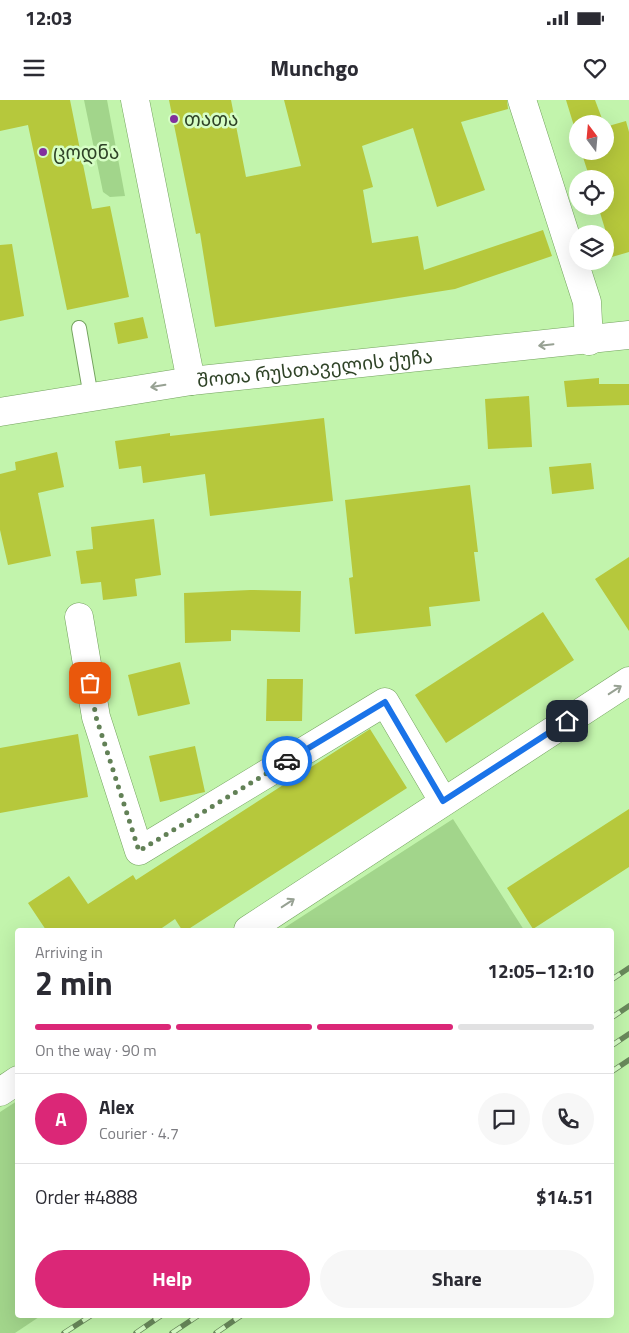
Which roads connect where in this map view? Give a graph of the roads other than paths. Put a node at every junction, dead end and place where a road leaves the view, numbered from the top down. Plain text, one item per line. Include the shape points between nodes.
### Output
1 (135, 100) edge
2 (522, 100) edge
3 (78, 328) dead end
4 (629, 335) edge
5 (589, 340) junction
6 (192, 381) junction
7 (91, 397) junction
8 (0, 412) edge
9 (79, 617) dead end
10 (629, 681) edge
11 (443, 801) junction
12 (251, 928) edge
13 (15, 1082) edge
14 (0, 1092) edge

1 - 6 street
2 - 5 street via 587,302
3 - 7 lane
4 - 5 street, შოთა რუსთაველის ქუჩა
5 -> 6 street, შოთა რუსთაველის ქუჩა
6 -> 7 street, შოთა რუსთაველის ქუჩა
7 - 8 street, შოთა რუსთაველის ქუჩა
9 - 11 street via 96,717 139,851 385,702
11 -> 10 street
12 -> 11 street
13 - 14 street

